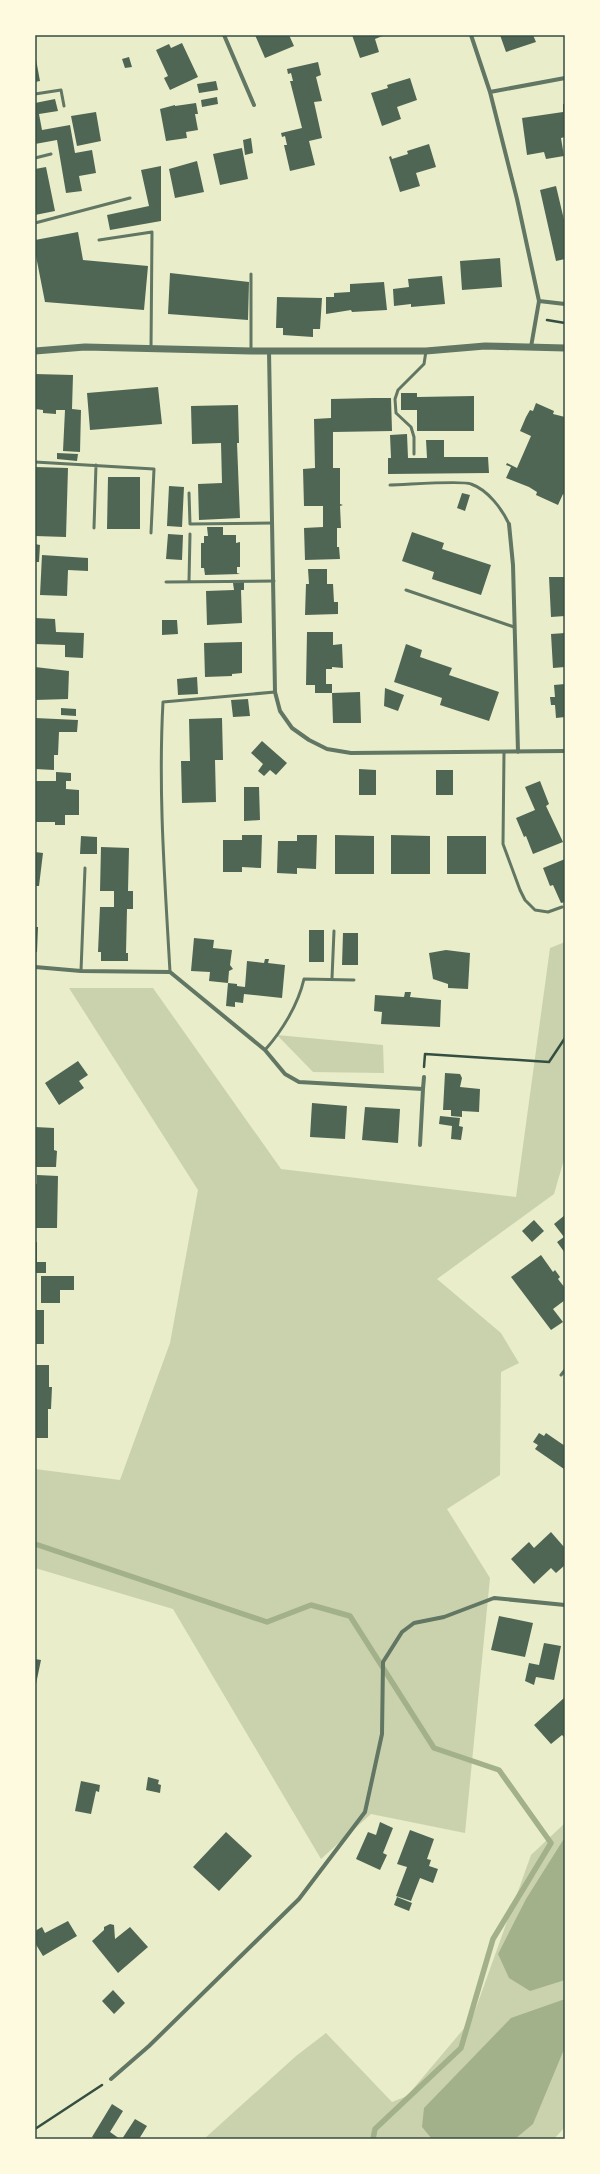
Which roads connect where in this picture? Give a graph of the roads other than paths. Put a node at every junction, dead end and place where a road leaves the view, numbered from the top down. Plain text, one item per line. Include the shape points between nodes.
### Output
1 (224, 35) edge
2 (471, 35) edge
3 (565, 78) edge
4 (490, 92) junction
5 (35, 94) edge
6 (254, 105) dead end
7 (64, 106) dead end
8 (51, 154) dead end
9 (35, 158) edge
10 (130, 198) dead end
11 (35, 224) edge
12 (99, 240) dead end
13 (252, 274) dead end
14 (539, 301) junction
15 (565, 304) edge
16 (531, 347) junction
17 (565, 348) edge
18 (152, 349) junction
19 (35, 351) edge
20 (251, 351) junction
21 (269, 351) junction
22 (426, 351) junction
23 (414, 454) dead end
24 (35, 462) edge
25 (96, 465) junction
26 (390, 485) dead end
27 (190, 492) dead end
28 (272, 523) junction
29 (509, 524) joint
30 (94, 528) dead end
31 (151, 533) dead end
32 (190, 534) dead end
33 (274, 580) junction
34 (189, 581) junction
35 (166, 582) dead end
36 (406, 590) dead end
37 (514, 627) junction
38 (275, 692) junction
39 (565, 751) edge
40 (504, 752) junction
41 (518, 752) junction
42 (85, 868) dead end
43 (562, 907) dead end
44 (334, 931) dead end
45 (35, 967) edge
46 (81, 971) junction
47 (170, 972) junction
48 (332, 978) junction
49 (354, 980) dead end
50 (265, 1050) junction
51 (424, 1077) road end
52 (423, 1090) junction
53 (420, 1145) dead end
54 (565, 1370) edge
55 (561, 1375) dead end
56 (565, 1605) edge
57 (111, 2079) road end

1 - 6 street
2 - 4 street
3 - 4 street
4 - 14 street via 517,198
5 - 7 lane via 61,90
8 - 9 lane
10 - 11 lane
12 - 18 lane via 152,232
13 - 20 lane
14 - 15 street
14 - 16 street
16 - 17 street
16 - 22 street via 485,346
18 - 19 street via 85,347
18 - 20 street
20 - 21 street
21 - 22 street
21 - 28 street
22 - 23 lane via 424,364 398,390 395,399 396,413 411,428
24 - 25 lane
25 - 30 lane
25 - 31 lane via 154,469
26 - 29 lane via 470,483 482,489 504,513
27 - 28 lane via 190,524
28 - 33 street
29 - 37 street
32 - 34 lane
33 - 34 lane
33 - 38 street
34 - 35 lane
36 - 37 lane
37 - 41 street
38 - 40 street via 280,711 292,728 327,749 351,752
38 - 47 lane via 163,702 160,808
39 - 41 street
40 - 41 street
40 - 43 lane via 503,844 520,890 535,910 548,912
42 - 46 lane
44 - 48 lane
45 - 46 street
46 - 47 street
47 - 50 street
48 - 49 lane
48 - 50 lane via 304,979 301,992 276,1039
50 - 52 street via 285,1074 299,1082
51 - 52 street
52 - 53 street
54 - 55 lane
56 - 57 street via 494,1598 444,1617 414,1623 402,1632 383,1662 382,1734 365,1812 304,1893 149,2046

